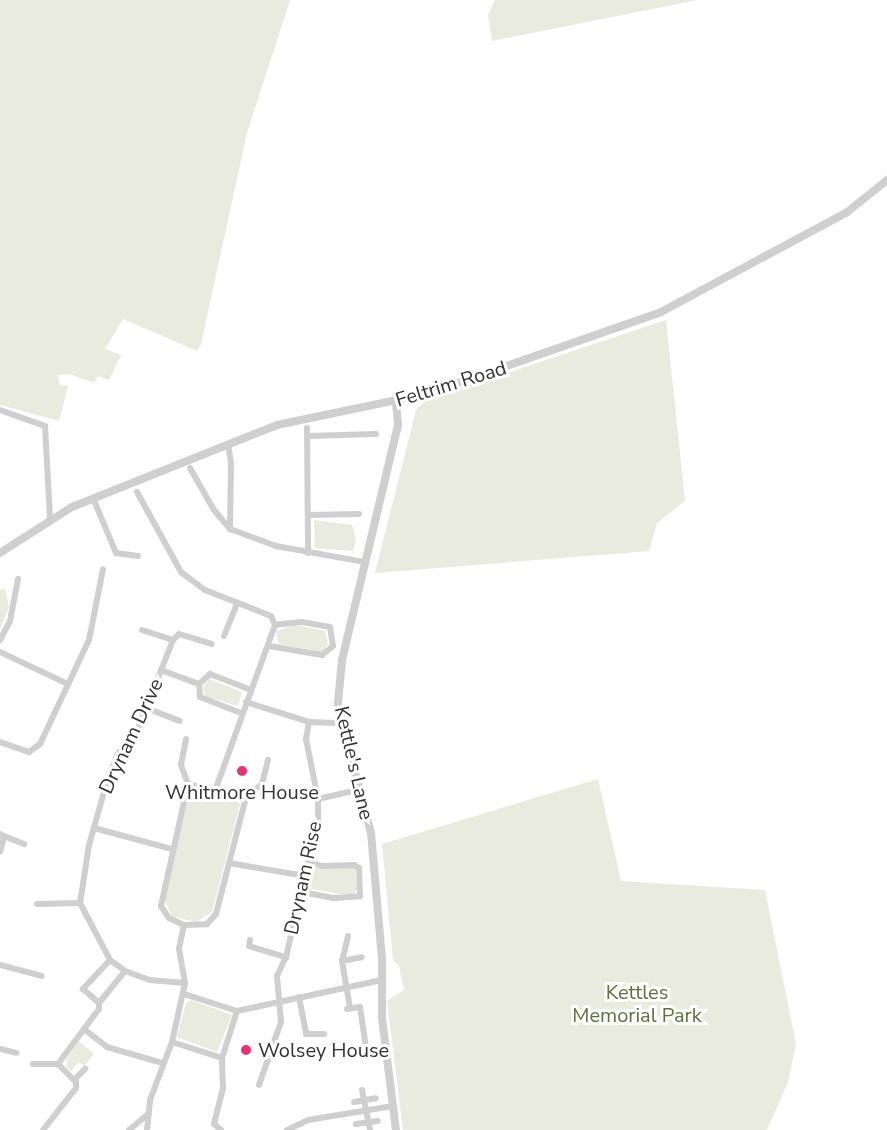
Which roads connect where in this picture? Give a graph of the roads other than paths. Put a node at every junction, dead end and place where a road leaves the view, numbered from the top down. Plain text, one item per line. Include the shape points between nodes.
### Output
1 (887, 180) edge
2 (396, 402) junction
3 (0, 410) edge
4 (307, 428) dead end
5 (376, 434) dead end
6 (308, 436) junction
7 (228, 444) junction
8 (190, 468) dead end
9 (137, 492) dead end
10 (93, 498) junction
11 (359, 514) dead end
12 (309, 515) junction
13 (50, 518) junction
14 (230, 529) junction
15 (0, 553) edge
16 (308, 553) junction
17 (138, 556) dead end
18 (364, 562) junction
19 (103, 569) dead end
20 (18, 579) dead end
21 (237, 603) junction
22 (275, 626) junction
23 (142, 630) dead end
24 (224, 636) dead end
25 (0, 640) edge
26 (173, 640) junction
27 (212, 644) dead end
28 (269, 646) junction
29 (0, 652) edge
30 (161, 670) junction
31 (68, 684) junction
32 (199, 684) junction
33 (251, 690) junction
34 (246, 702) junction
35 (146, 708) junction
36 (241, 713) junction
37 (180, 721) dead end
38 (309, 722) junction
39 (343, 723) junction
40 (186, 739) dead end
41 (0, 742) edge
42 (268, 760) dead end
43 (188, 784) junction
44 (216, 788) junction
45 (349, 792) dead end
46 (246, 797) junction
47 (318, 799) junction
48 (94, 828) junction
49 (2, 835) edge
50 (24, 844) dead end
51 (172, 849) junction
52 (0, 852) edge
53 (309, 862) junction
54 (229, 863) junction
55 (305, 876) junction
56 (302, 892) junction
57 (80, 903) junction
58 (37, 904) dead end
59 (184, 925) junction
60 (348, 936) dead end
61 (250, 940) dead end
62 (286, 957) junction
63 (362, 957) dead end
64 (110, 960) junction
65 (342, 961) junction
66 (0, 965) edge
67 (125, 971) junction
68 (42, 976) dead end
69 (382, 980) junction
70 (185, 983) junction
71 (347, 986) junction
72 (184, 994) junction
73 (299, 997) junction
74 (278, 1002) junction
75 (99, 1003) junction
76 (237, 1011) junction
77 (84, 1029) junction
78 (324, 1034) dead end
79 (172, 1042) junction
80 (0, 1048) edge
81 (17, 1053) dead end
82 (374, 1053) dead end
83 (222, 1058) junction
84 (162, 1063) junction
85 (33, 1064) dead end
86 (58, 1064) junction
87 (85, 1069) dead end
88 (74, 1080) junction
89 (259, 1085) dead end
90 (362, 1090) dead end
91 (376, 1098) dead end
92 (364, 1101) junction
93 (354, 1102) dead end
94 (393, 1106) junction
95 (366, 1110) junction
96 (148, 1114) junction
97 (378, 1121) dead end
98 (356, 1124) dead end
99 (369, 1126) edge
100 (43, 1130) edge
101 (129, 1130) edge
102 (147, 1130) edge
103 (221, 1130) edge
104 (287, 1130) edge
105 (396, 1130) edge

1 - 2 street, Feltrim Road via 846,213 661,312 538,357
2 - 7 street, Feltrim Road via 294,420
2 - 18 street, Kettle's Lane via 398,425
3 - 13 street via 45,426
4 - 6 street
5 - 6 street
6 - 12 street
7 - 10 street, Feltrim Road
7 - 14 street
8 - 14 street
9 - 21 street via 181,572 205,590
10 - 13 street, Feltrim Road
10 - 17 street via 116,553
11 - 12 street
12 - 16 street
13 - 15 street, Feltrim Road
14 - 16 street via 249,539
16 - 18 street
18 - 39 street, Kettle's Lane via 339,683
19 - 31 street via 89,640
20 - 25 street via 10,621
21 - 22 street via 271,616
21 - 24 street
22 - 28 street
22 - 28 street via 302,622 330,627 333,646 322,656
23 - 26 street
26 - 27 street via 179,634
26 - 30 street, Drynam Drive
28 - 33 street
29 - 31 street
30 - 32 street
30 - 35 street, Drynam Drive
31 - 41 street via 40,744 29,752
32 - 33 street via 210,674
32 - 36 street via 200,697
33 - 34 street
34 - 36 street
34 - 38 street
35 - 37 street
35 - 48 street, Drynam Drive via 133,739 118,754 109,774
36 - 44 street
38 - 39 street
38 - 47 street, Drynam Rise via 308,757
39 - 69 street, Kettle's Lane via 371,833
40 - 43 street via 181,765
42 - 46 street via 262,784
43 - 44 street
43 - 51 street
44 - 46 street
45 - 47 street, Drynam Rise
46 - 54 street
47 - 53 street, Drynam Rise
48 - 51 street
48 - 57 street, Drynam Drive
49 - 50 street
49 - 52 street
51 - 59 street via 161,906 169,918
53 - 55 street, Drynam Rise
53 - 56 street via 322,866 354,864 359,868 360,896 334,898
54 - 55 street
54 - 59 street via 213,919 196,926
55 - 56 street, Drynam Rise
56 - 62 street, Drynam Rise
57 - 58 street
57 - 64 street
59 - 70 street via 179,948
60 - 65 street
61 - 62 street, Drynam Rise via 249,946
62 - 74 street, Drynam Rise via 275,982
63 - 65 street
64 - 67 street
64 - 75 street via 83,989
65 - 71 street
66 - 68 street
67 - 70 street via 159,982
67 - 75 street
69 - 71 street
69 - 94 street, Kettle's Lane
70 - 72 street
71 - 73 street
71 - 82 street via 348,1009 360,1007 367,1054
72 - 76 street
72 - 79 street
73 - 74 street
73 - 78 street via 306,1035
74 - 76 street
74 - 89 street via 281,1022
75 - 77 street
76 - 83 street
77 - 84 street via 107,1047
77 - 86 street
79 - 83 street
79 - 84 street
80 - 81 street
83 - 103 street via 223,1089 214,1124
84 - 96 street
85 - 86 street
86 - 88 street
87 - 88 street
88 - 100 street via 76,1088 71,1097
90 - 92 street
91 - 92 street
92 - 93 street
92 - 95 street
94 - 95 street
94 - 105 street, Kettle's Lane
95 - 99 street
95 - 104 street via 308,1120
96 - 101 street
96 - 102 street
97 - 99 street
98 - 99 street

